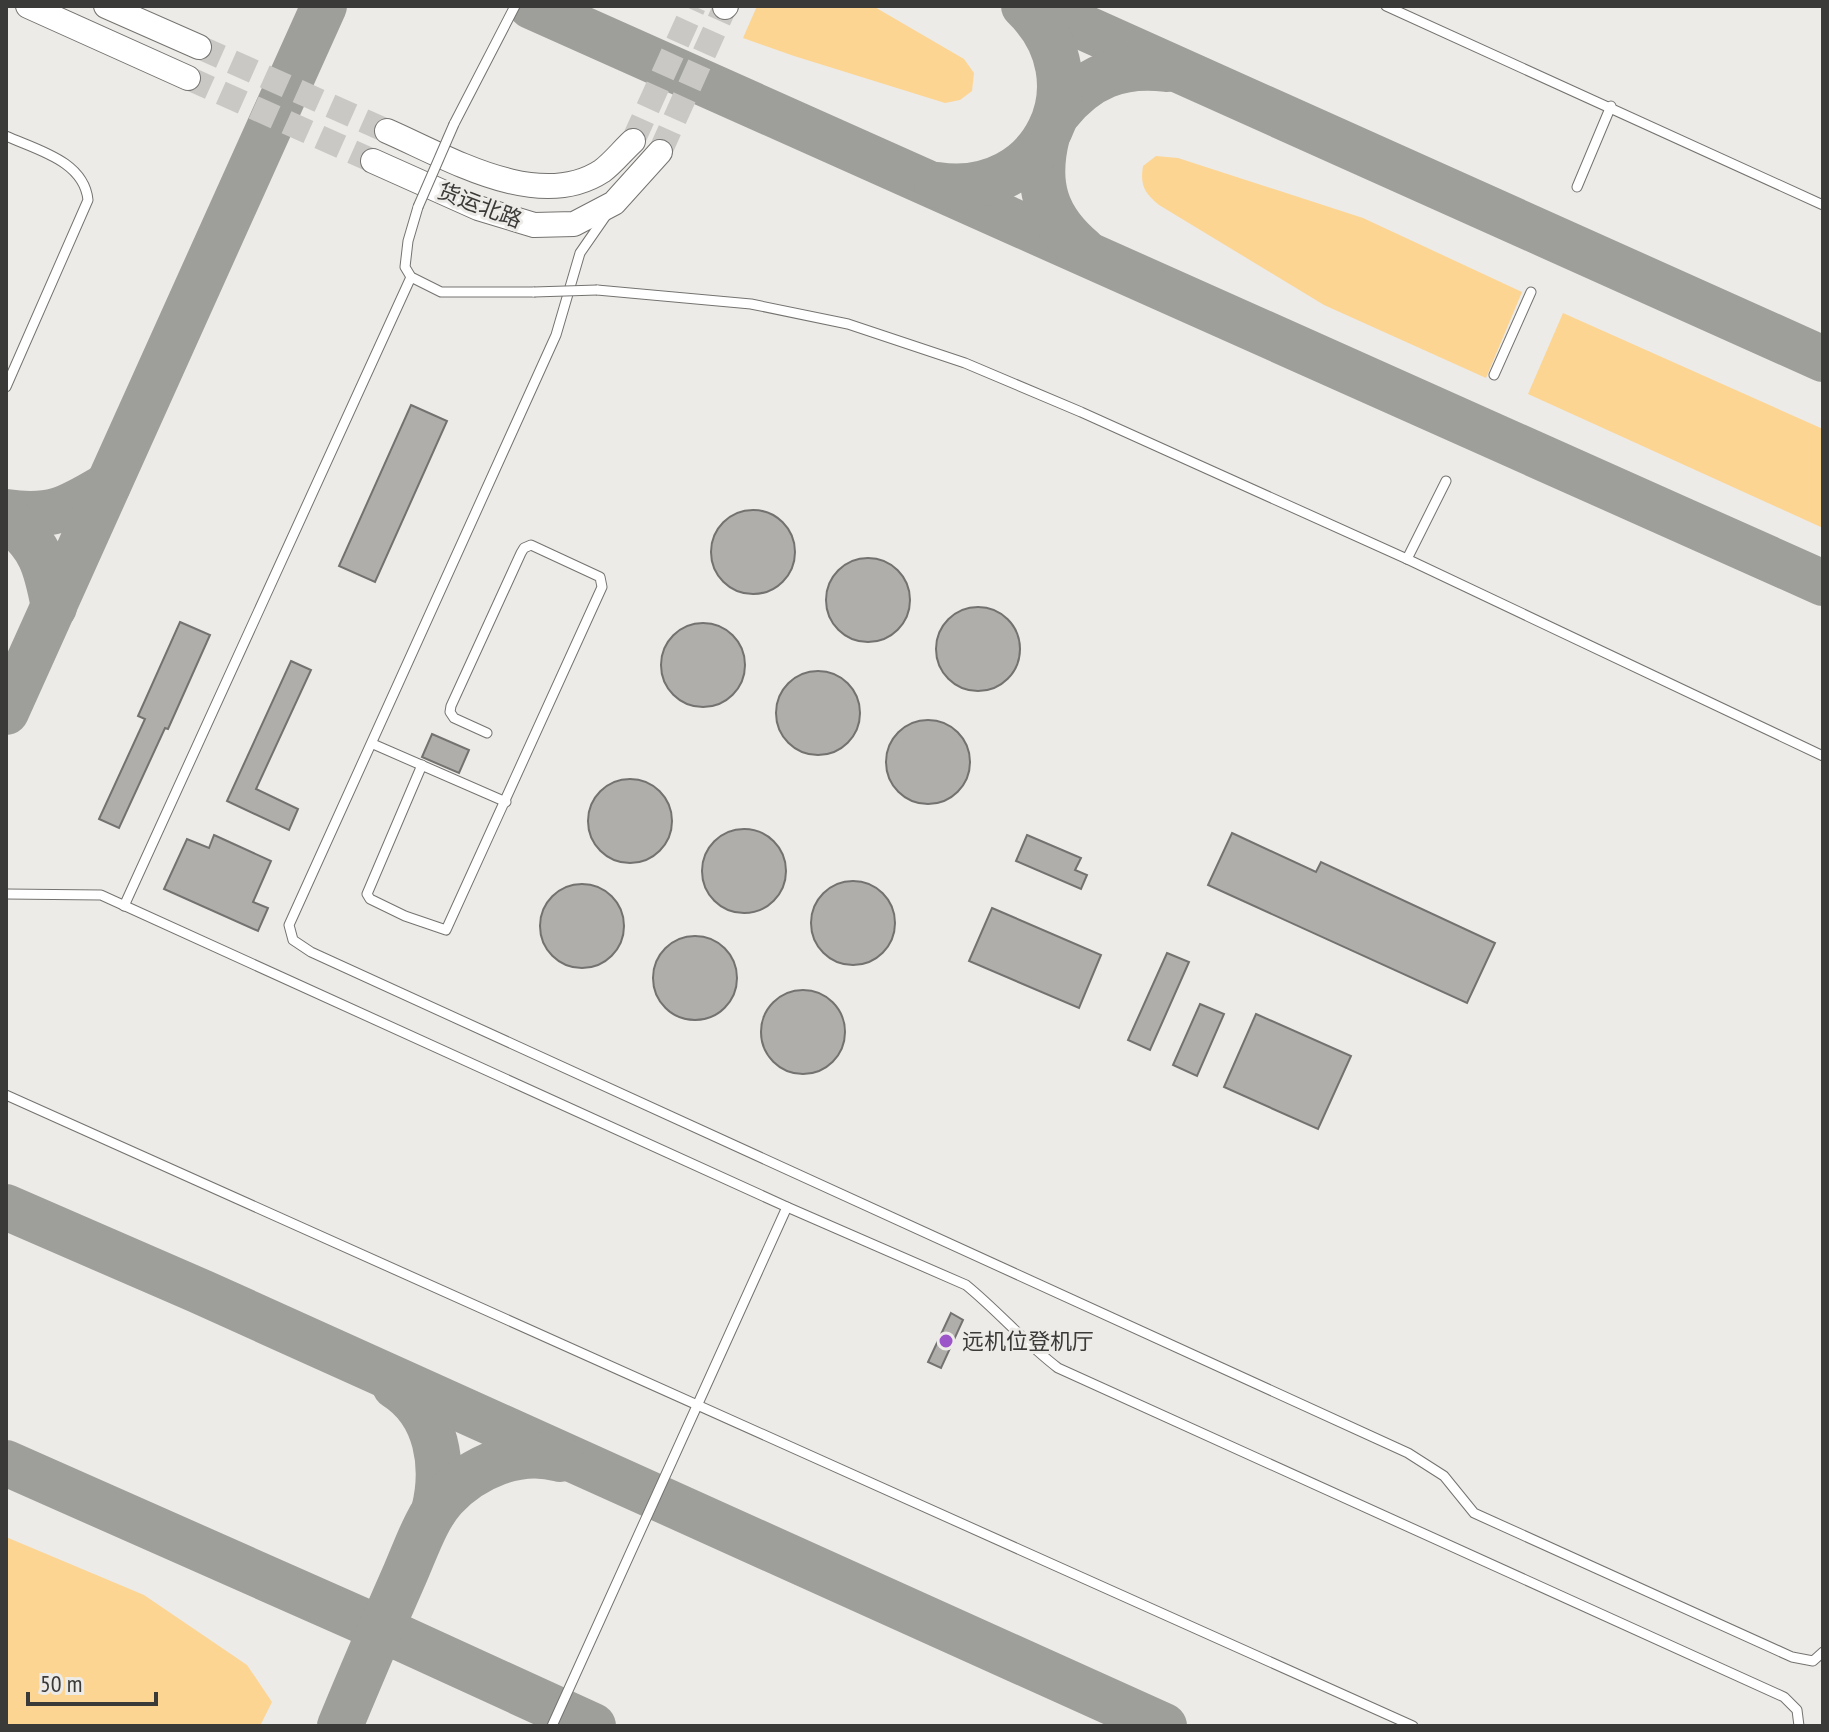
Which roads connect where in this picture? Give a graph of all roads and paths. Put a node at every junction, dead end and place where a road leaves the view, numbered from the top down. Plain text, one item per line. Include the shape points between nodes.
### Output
1 (28, 6) edge
2 (106, 6) edge
3 (515, 6) edge
4 (1386, 6) edge
5 (199, 47) tunnel mouth
6 (188, 78) tunnel mouth
7 (1611, 106) junction
8 (387, 131) tunnel mouth
9 (6, 136) edge
10 (633, 141) tunnel mouth
11 (660, 152) tunnel mouth
12 (373, 161) tunnel mouth
13 (607, 187) junction
14 (1577, 187) dead end
15 (1823, 205) edge
16 (411, 277) junction
17 (1531, 292) dead end
18 (1494, 375) dead end
19 (6, 387) edge
20 (1446, 481) dead end
21 (1407, 559) junction
22 (487, 733) dead end
23 (373, 744) junction
24 (1823, 756) edge
25 (422, 765) junction
26 (506, 802) junction
27 (6, 894) edge
28 (124, 906) junction
29 (6, 1095) edge
30 (787, 1207) junction
31 (697, 1405) junction
32 (1823, 1652) edge
33 (552, 1726) edge
34 (1413, 1726) edge
35 (1799, 1726) edge

1 - 6 main road
2 - 5 main road
3 - 16 lane, bridge via 418,207 405,267
4 - 7 lane
7 - 14 lane
7 - 15 lane
8 - 13 main road, 货运北路 via 521,184
9 - 19 lane via 69,167 87,186 88,200
10 - 13 main road, 货运北路
11 - 13 main road, 货运北路
12 - 13 main road, 货运北路 via 478,208 534,225 574,224
13 - 23 lane via 580,253 556,335
16 - 21 lane, bridge via 441,292 597,290 751,304 848,324 965,363
16 - 28 lane
17 - 18 lane
20 - 21 lane
21 - 24 lane
22 - 26 lane via 454,718 451,706 521,553 531,545 603,582
23 - 25 lane
23 - 32 lane via 289,925 293,940 311,952 1408,1453 1444,1476 1474,1513 1792,1657 1813,1661
25 - 26 lane
25 - 26 lane via 367,894 405,916 442,931 449,928
27 - 28 lane via 101,895
28 - 30 lane
29 - 31 lane
30 - 31 lane
30 - 35 lane via 966,1285 1058,1368 1784,1697 1797,1710
31 - 33 lane
31 - 34 lane

